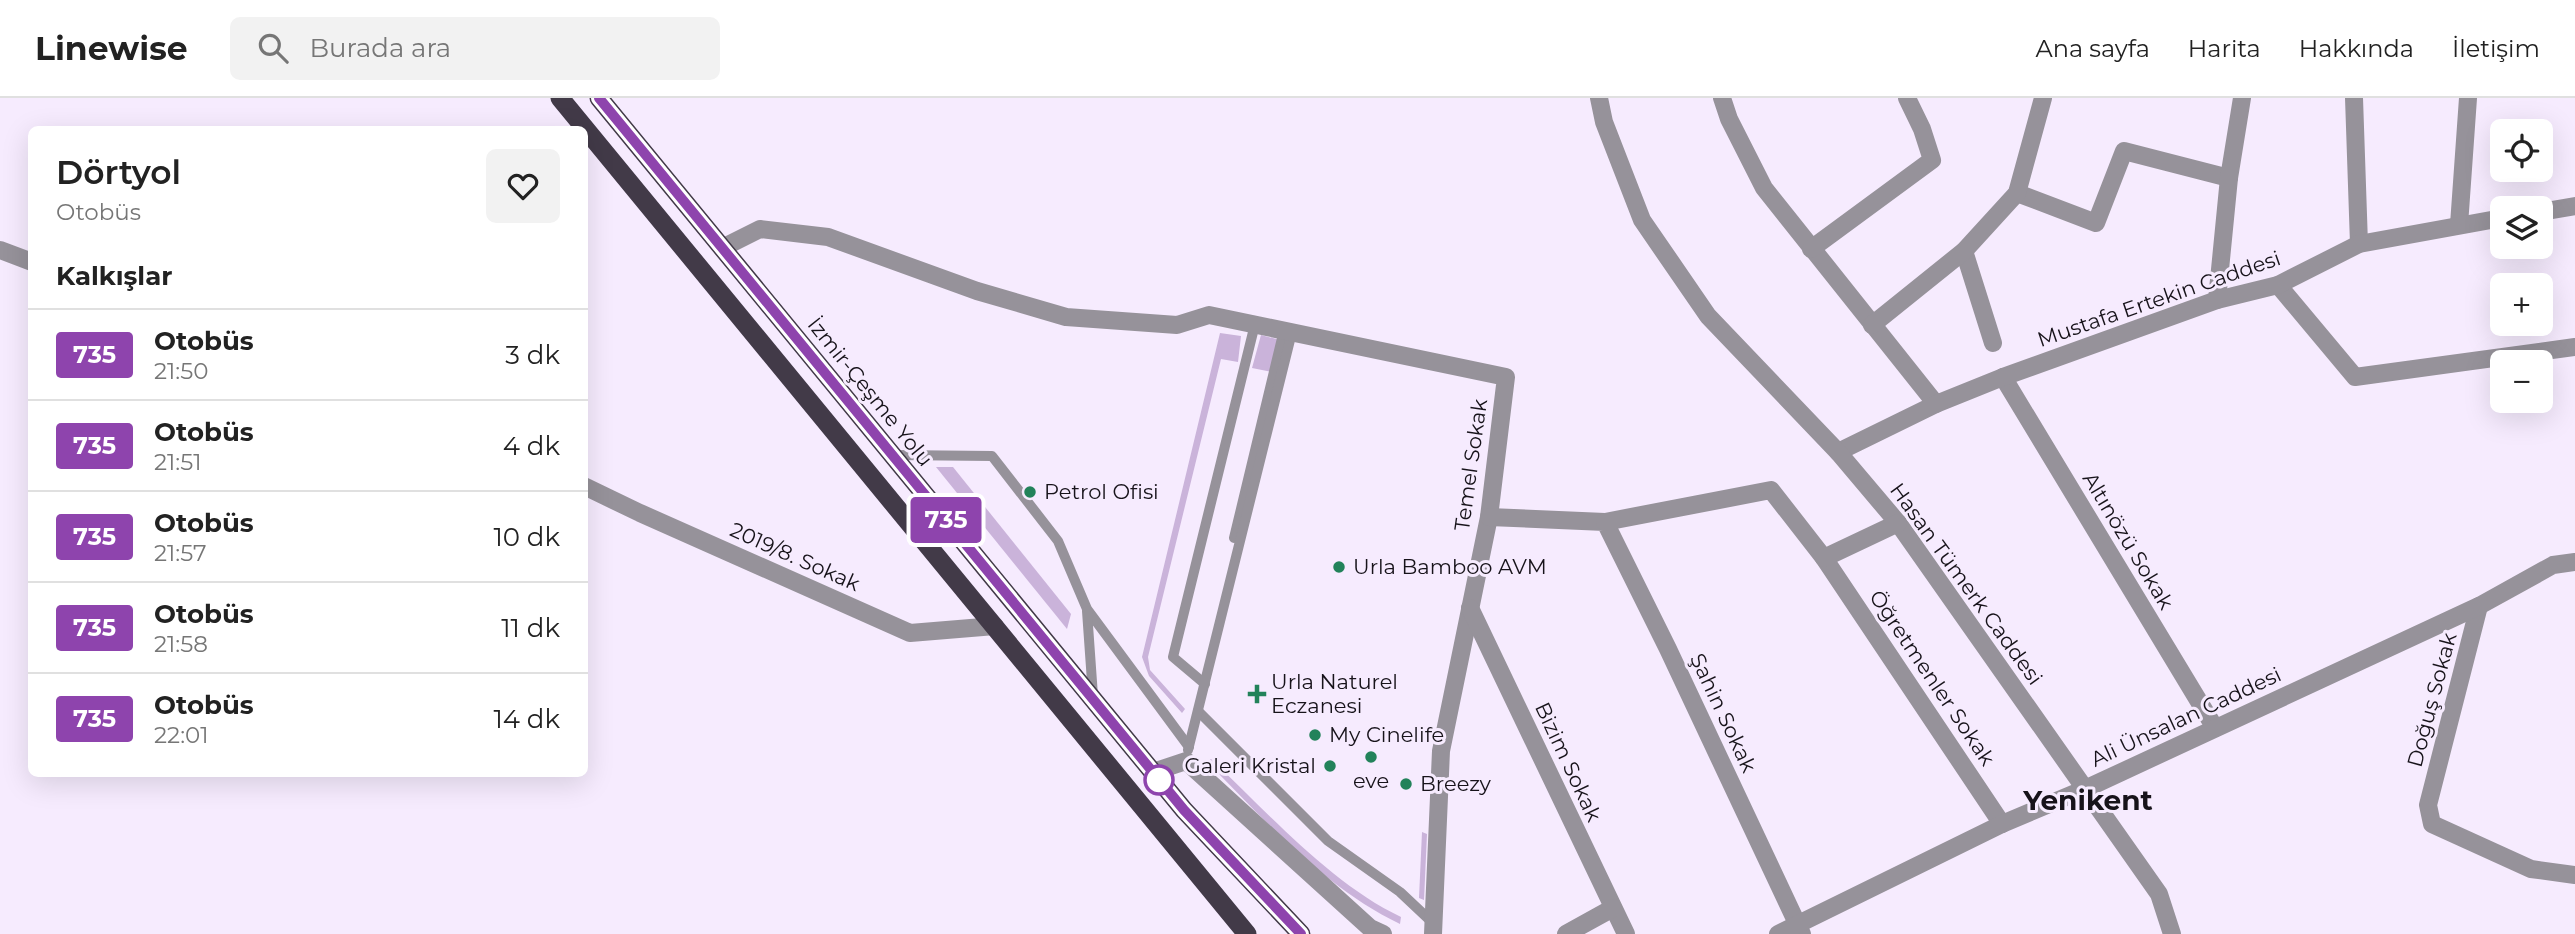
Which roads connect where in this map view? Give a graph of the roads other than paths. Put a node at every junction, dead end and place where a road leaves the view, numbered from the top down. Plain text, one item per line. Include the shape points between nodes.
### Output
1 (560, 98) edge
2 (599, 98) edge
3 (1599, 98) edge
4 (1721, 98) edge
5 (1908, 98) edge
6 (2043, 98) edge
7 (2242, 98) edge
8 (2354, 98) edge
9 (2468, 98) edge
10 (583, 126) edge
11 (588, 132) edge
12 (2229, 178) junction
13 (2017, 192) junction
14 (2575, 206) edge
15 (2553, 210) edge
16 (2490, 220) edge
17 (2459, 225) junction
18 (2359, 244) junction
19 (722, 248) junction
20 (1811, 249) junction
21 (0, 250) edge
22 (1964, 251) junction
23 (28, 260) edge
24 (2278, 285) junction
25 (2217, 300) junction
26 (1255, 324) junction
27 (1872, 325) junction
28 (1288, 331) junction
29 (1993, 343) dead end
30 (2575, 347) edge
31 (2003, 377) junction
32 (1936, 404) junction
33 (1838, 452) junction
34 (892, 455) junction
35 (588, 488) edge
36 (1489, 517) junction
37 (1605, 522) junction
38 (1898, 523) junction
39 (1824, 558) junction
40 (2575, 562) edge
41 (2479, 606) junction
42 (1470, 608) junction
43 (1087, 609) junction
44 (995, 626) junction
45 (1202, 681) junction
46 (1093, 699) junction
47 (1198, 711) junction
48 (2215, 728) junction
49 (1187, 754) junction
50 (1153, 772) junction
51 (2085, 789) junction
52 (2002, 824) junction
53 (2575, 875) edge
54 (1613, 908) junction
55 (1433, 929) edge
56 (1800, 929) edge
57 (1247, 934) edge
58 (1301, 934) edge
59 (1383, 934) edge
60 (1566, 934) edge
61 (1626, 934) edge
62 (1778, 934) edge
63 (2172, 934) edge

1 - 10 highway
2 - 19 highway, İzmir-Çeşme Yolu
3 - 33 street, Hasan Tümerk Caddesi via 1642,220 1708,316
4 - 20 street via 1764,188
5 - 20 street via 1932,160
6 - 13 street
7 - 12 street
8 - 18 street
9 - 17 street
11 - 44 highway
12 - 13 street via 2124,152 2096,223
12 - 25 street
13 - 22 street
14 - 15 street
16 - 17 street, Mustafa Ertekin Caddesi
17 - 18 street, Mustafa Ertekin Caddesi
18 - 24 street, Mustafa Ertekin Caddesi
19 - 26 street via 760,229 828,237 976,291 1066,317 1177,325 1209,314
19 - 34 highway, İzmir-Çeşme Yolu
20 - 27 street
21 - 23 street
22 - 27 street
22 - 29 street
24 - 25 street, Mustafa Ertekin Caddesi
24 - 30 street via 2355,377
25 - 31 street, Mustafa Ertekin Caddesi
26 - 28 street
26 - 45 lane via 1173,657
27 - 32 street
28 - 36 street, Temel Sokak via 1506,377
28 - 45 lane
31 - 32 street, Mustafa Ertekin Caddesi
31 - 48 street, Altınözü Sokak
32 - 33 street, Mustafa Ertekin Caddesi
33 - 38 street, Hasan Tümerk Caddesi
34 - 43 lane via 992,456 1058,541
34 - 46 highway, İzmir-Çeşme Yolu
35 - 44 street, 2019/8. Sokak via 910,633
36 - 37 street
36 - 42 street, Temel Sokak
37 - 39 street via 1771,490
37 - 56 street, Şahin Sokak
38 - 39 street
38 - 51 street, Hasan Tümerk Caddesi
39 - 52 street, Öğretmenler Sokak
40 - 41 street, Ali Ünsalan Caddesi via 2553,565
41 - 48 street, Ali Ünsalan Caddesi
41 - 53 street, Doğuş Sokak via 2428,805 2432,824 2531,869
42 - 54 street, Bizim Sokak
42 - 55 street, Temel Sokak via 1441,751
43 - 46 lane
43 - 49 lane
44 - 57 highway
45 - 47 lane
46 - 50 highway, İzmir-Çeşme Yolu
47 - 49 lane
47 - 55 lane via 1328,841 1400,892
48 - 51 street, Ali Ünsalan Caddesi
49 - 50 street
49 - 59 street via 1370,928
50 - 58 highway, İzmir-Çeşme Yolu
51 - 52 street, Ali Ünsalan Caddesi
51 - 63 street, Hasan Tümerk Caddesi via 2159,894
52 - 56 street, Ali Ünsalan Caddesi
54 - 60 street
54 - 61 street, Bizim Sokak
56 - 62 street, Ali Ünsalan Caddesi

